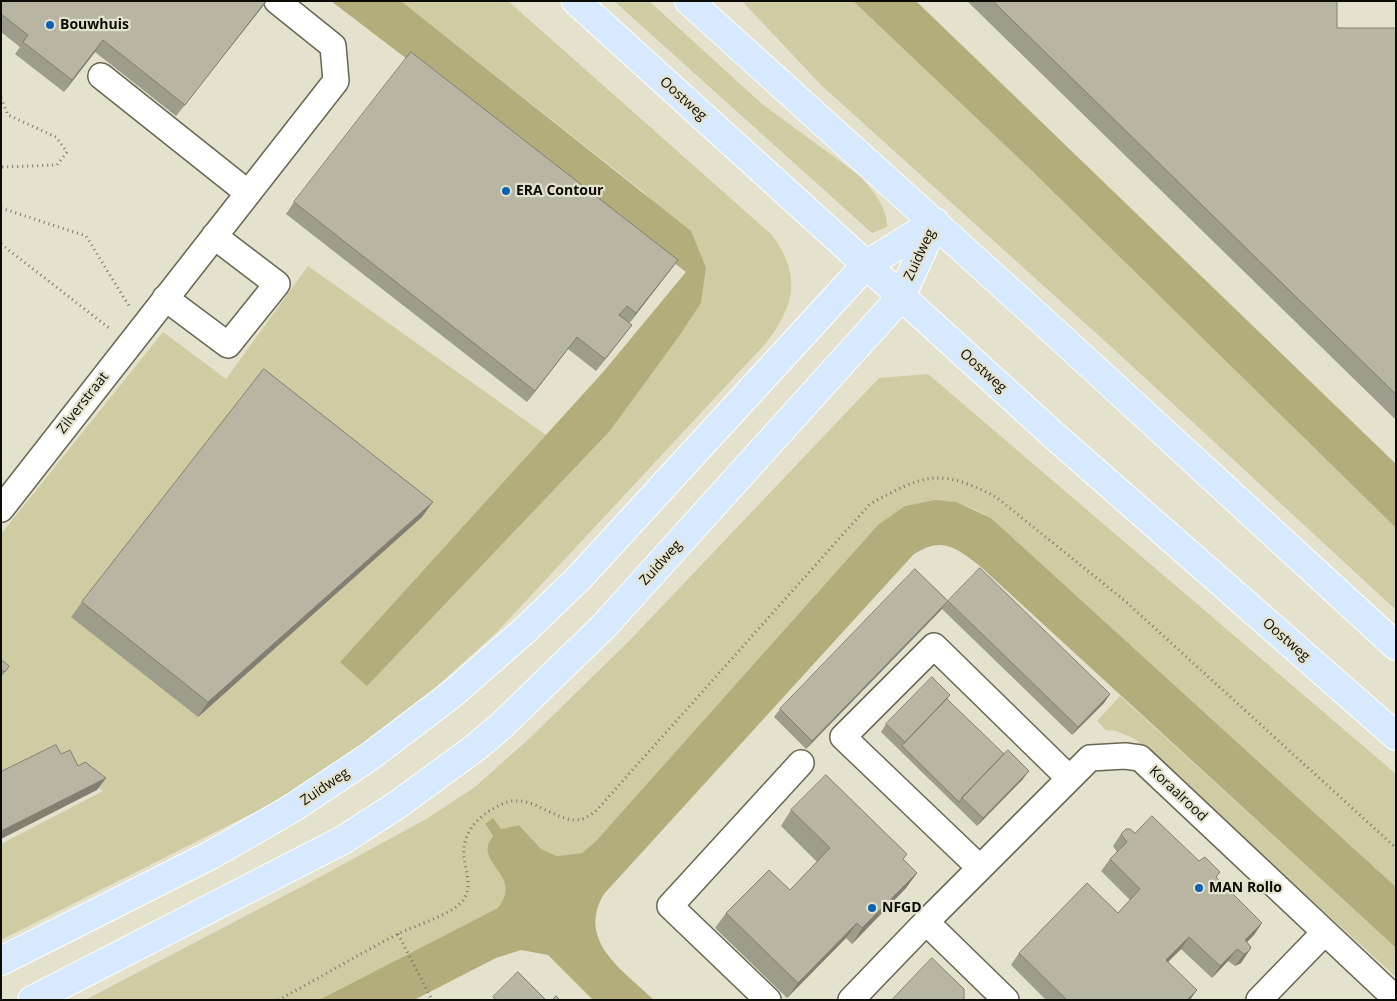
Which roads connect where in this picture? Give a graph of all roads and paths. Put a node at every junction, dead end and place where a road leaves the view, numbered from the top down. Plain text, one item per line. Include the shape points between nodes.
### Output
1 (277, 1) edge
2 (576, 1) edge
3 (689, 1) edge
4 (101, 76) dead end
5 (1, 98) edge
6 (1, 167) edge
7 (248, 192) junction
8 (1, 208) edge
9 (935, 222) junction
10 (214, 236) junction
11 (1, 244) edge
12 (866, 265) junction
13 (901, 297) junction
14 (166, 298) junction
15 (136, 336) junction
16 (1, 509) edge
17 (1396, 646) edge
18 (1396, 736) edge
19 (801, 763) dead end
20 (1069, 778) junction
21 (1396, 848) edge
22 (980, 868) junction
23 (926, 922) junction
24 (1325, 932) junction
25 (398, 934) junction
26 (1, 962) edge
27 (1004, 999) edge
28 (1394, 999) edge
29 (32, 1000) edge
30 (278, 1000) edge
31 (432, 1000) edge
32 (768, 1000) edge
33 (851, 1000) edge
34 (1259, 1000) edge

1 - 7 street, Zilverstraat via 333,46 336,81
2 - 12 main road, Oostweg
3 - 9 main road
4 - 7 street
5 - 6 path via 8,115 56,137 67,152 57,165
7 - 10 street, Zilverstraat
8 - 15 path via 86,236
9 - 12 main road, Zuidweg
9 - 13 main road, Zuidweg
9 - 17 main road
10 - 14 street, Zilverstraat
10 - 14 street via 277,284 228,346
11 - 15 path
12 - 13 main road, Oostweg
12 - 26 main road, Zuidweg via 584,572 524,631 452,694 383,747 291,809 211,855
13 - 18 main road, Oostweg
13 - 29 main road, Zuidweg via 604,626 536,694 475,748 343,840
14 - 15 street, Zilverstraat
15 - 16 street, Zilverstraat
19 - 32 street via 670,906
20 - 22 street, Koraalrood
20 - 22 street via 934,646 843,737
20 - 24 street, Koraalrood via 1090,758 1140,758
21 - 25 path via 1124,600 996,497 978,487 946,478 923,478 870,504 595,812 572,820 531,803 504,803 471,827 464,844 469,881 462,901 438,917
22 - 23 street, Koraalrood
23 - 27 street
23 - 33 street, Koraalrood
24 - 28 street, Koraalrood
24 - 34 street
25 - 30 path
25 - 31 path

